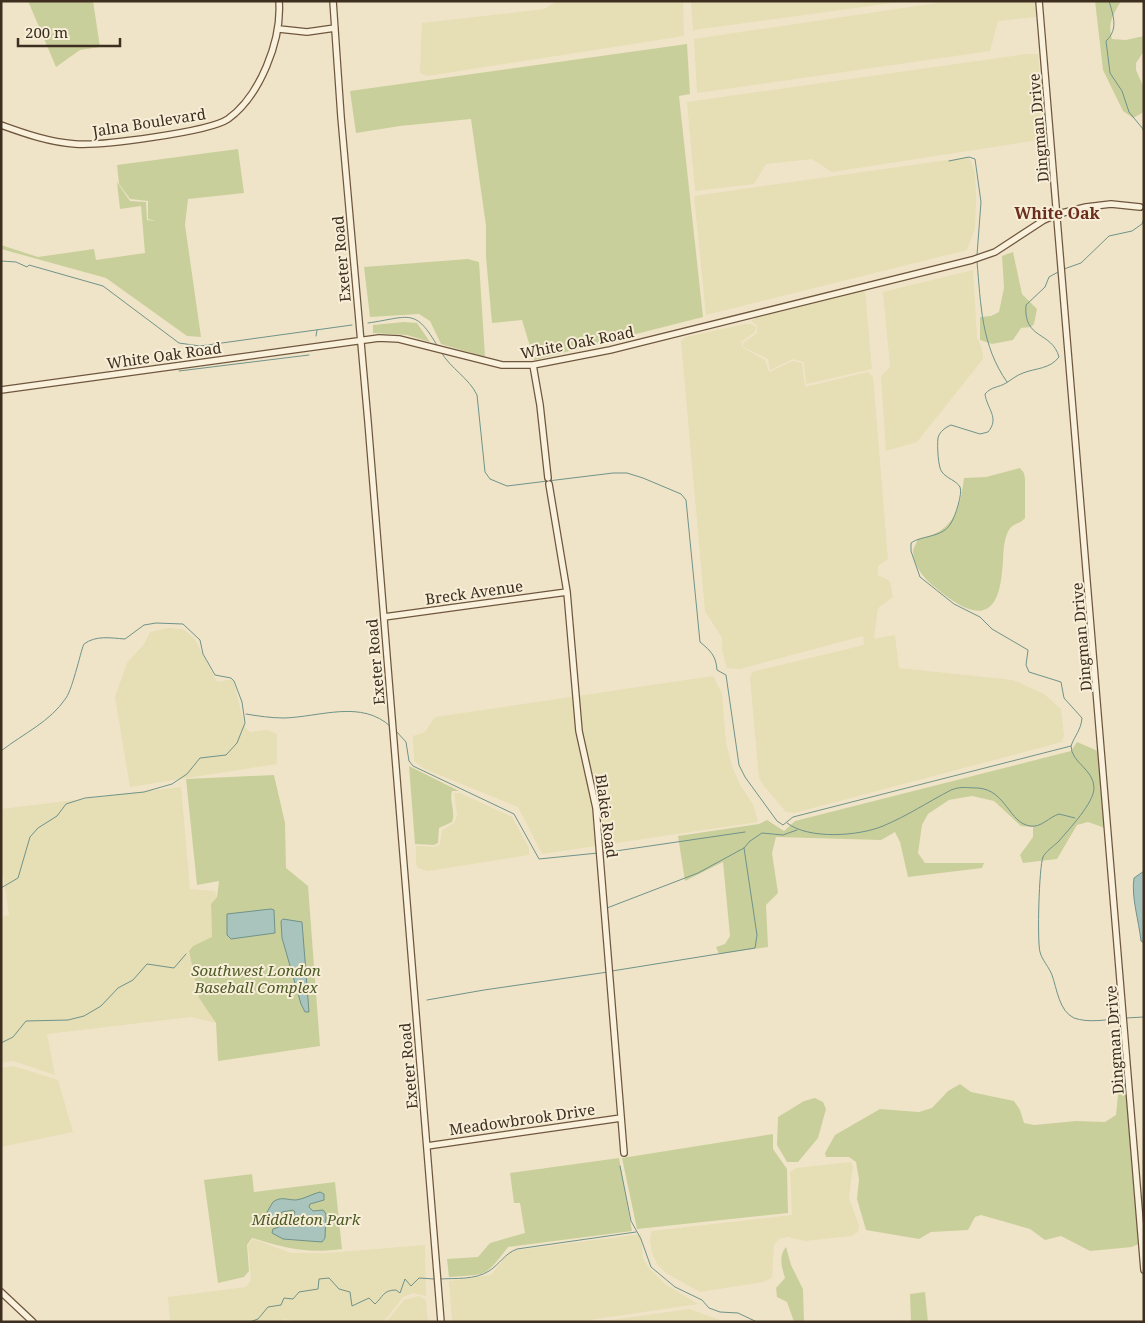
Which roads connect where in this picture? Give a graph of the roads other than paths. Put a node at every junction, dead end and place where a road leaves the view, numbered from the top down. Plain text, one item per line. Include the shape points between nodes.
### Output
1 (279, 1) edge
2 (333, 1) edge
3 (1039, 1) edge
4 (335, 28) junction
5 (279, 29) junction
6 (1, 126) edge
7 (1140, 207) dead end
8 (1058, 214) junction
9 (361, 340) junction
10 (533, 365) junction
11 (1, 390) edge
12 (567, 592) junction
13 (384, 617) junction
14 (621, 1118) junction
15 (427, 1146) junction
16 (624, 1153) dead end
17 (1144, 1270) edge
18 (1, 1292) edge
19 (33, 1322) edge
20 (441, 1322) edge

1 - 5 street, Jalna Boulevard
2 - 4 street, Exeter Road
3 - 8 street, Dingman Drive
4 - 5 street via 307,32
4 - 9 street, Exeter Road
5 - 6 street, Jalna Boulevard via 251,96 226,120 207,128 90,145 44,140
7 - 8 street, White Oak Road via 1111,204
8 - 10 street, White Oak Road via 995,252 972,260 620,347
8 - 17 street, Dingman Drive
9 - 10 street, White Oak Road via 400,339 502,365
9 - 11 street, White Oak Road
9 - 13 street, Exeter Road
10 - 12 street, Blakie Road
12 - 13 street, Breck Avenue
12 - 14 street, Blakie Road via 579,730 596,808
13 - 15 street, Exeter Road
14 - 15 street, Meadowbrook Drive
14 - 16 street, Blakie Road
15 - 20 street, Exeter Road
18 - 19 street

